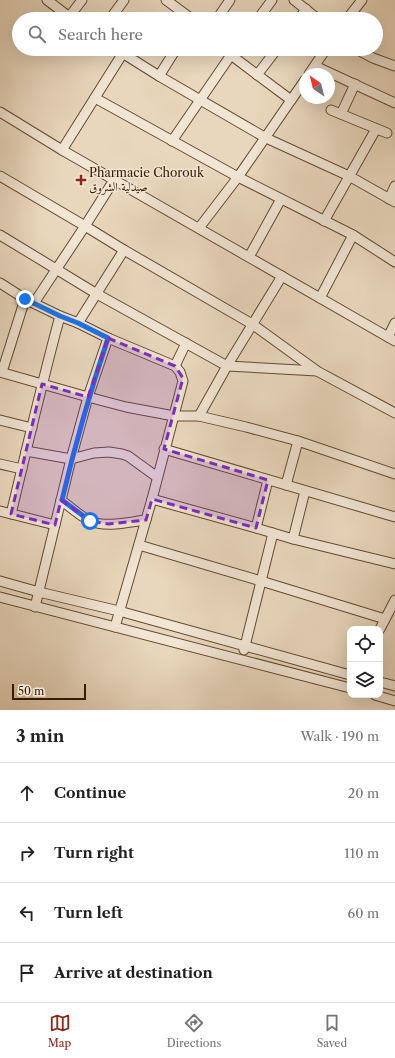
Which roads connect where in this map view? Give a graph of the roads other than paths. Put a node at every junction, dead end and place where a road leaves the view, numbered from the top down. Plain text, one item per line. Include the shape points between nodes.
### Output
1 (47, 0) edge
2 (82, 0) edge
3 (124, 0) edge
4 (166, 0) edge
5 (230, 0) edge
6 (272, 0) edge
7 (294, 0) edge
8 (362, 0) edge
9 (306, 9) junction
10 (62, 12) edge
11 (74, 12) edge
12 (115, 12) edge
13 (182, 12) edge
14 (222, 12) edge
15 (263, 12) edge
16 (304, 12) edge
17 (310, 12) edge
18 (353, 12) edge
19 (116, 56) edge
20 (127, 56) edge
21 (172, 56) edge
22 (230, 56) edge
23 (238, 56) edge
24 (272, 56) edge
25 (321, 56) edge
26 (369, 56) edge
27 (315, 66) joint
28 (395, 66) edge
29 (257, 75) junction
30 (159, 76) junction
31 (355, 84) junction
32 (299, 89) edge
33 (95, 98) junction
34 (200, 100) junction
35 (291, 100) junction
36 (395, 103) edge
37 (331, 110) dead end
38 (0, 112) edge
39 (341, 114) junction
40 (376, 129) junction
41 (387, 133) dead end
42 (266, 138) junction
43 (172, 141) junction
44 (62, 150) junction
45 (0, 176) edge
46 (349, 176) junction
47 (238, 177) junction
48 (114, 180) junction
49 (395, 186) edge
50 (281, 199) junction
51 (392, 200) edge
52 (324, 221) junction
53 (85, 226) junction
54 (199, 228) junction
55 (0, 235) edge
56 (353, 235) junction
57 (124, 250) junction
58 (249, 257) junction
59 (395, 262) edge
60 (56, 270) junction
61 (282, 276) junction
62 (0, 283) edge
63 (97, 294) junction
64 (320, 298) junction
65 (25, 299) junction
66 (34, 303) junction
67 (60, 316) junction
68 (78, 323) junction
69 (395, 323) edge
70 (252, 324) junction
71 (108, 338) junction
72 (391, 339) edge
73 (186, 343) junction
74 (175, 366) junction
75 (227, 366) junction
76 (317, 371) junction
77 (1, 372) edge
78 (42, 384) junction
79 (88, 397) junction
80 (395, 413) edge
81 (174, 416) junction
82 (199, 416) junction
83 (0, 420) edge
84 (32, 428) junction
85 (298, 441) junction
86 (164, 449) junction
87 (26, 451) junction
88 (71, 459) junction
89 (0, 464) edge
90 (22, 469) junction
91 (395, 474) edge
92 (157, 477) junction
93 (268, 480) junction
94 (286, 485) junction
95 (304, 491) junction
96 (152, 499) junction
97 (62, 500) junction
98 (0, 511) edge
99 (11, 514) junction
100 (395, 517) edge
101 (146, 520) junction
102 (55, 525) junction
103 (256, 528) junction
104 (273, 533) junction
105 (293, 539) junction
106 (139, 545) junction
107 (395, 564) edge
108 (0, 581) edge
109 (261, 581) junction
110 (38, 592) junction
111 (0, 598) edge
112 (395, 600) edge
113 (35, 607) junction
114 (119, 611) junction
115 (385, 619) junction
116 (382, 626) edge
117 (115, 627) junction
118 (245, 646) junction
119 (242, 659) junction
120 (347, 674) edge
121 (383, 683) edge
122 (395, 686) edge
123 (347, 687) edge
124 (383, 697) edge
125 (395, 701) edge

1 - 10 street
2 - 11 street
3 - 12 street
4 - 13 street
5 - 14 street
6 - 15 street
7 - 9 street
8 - 18 street
9 - 16 street
9 - 17 street
19 - 33 street
20 - 30 street
21 - 30 street
22 - 34 street
23 - 29 street
24 - 29 street
25 - 27 street
26 - 28 street
27 - 31 street
29 - 35 street
30 - 34 street
31 - 36 street
31 - 39 street
32 - 35 street
33 - 43 street
33 - 44 street
34 - 42 street
34 - 43 street
35 - 42 street
37 - 39 street
38 - 44 street
39 - 40 street
40 - 41 street
40 - 46 street
42 - 46 street
42 - 47 street
43 - 47 street
44 - 48 street
45 - 53 street
46 - 51 street
46 - 52 street
47 - 50 street
47 - 54 street
48 - 53 street
48 - 54 street
49 - 51 street
50 - 52 street
50 - 58 street
52 - 56 street
53 - 57 street
53 - 60 street
54 - 58 street
55 - 60 street
56 - 59 street
56 - 64 street
57 - 63 street
57 - 70 street
58 - 61 street
60 - 63 street
60 - 66 street
61 - 64 street
61 - 70 street
62 - 65 street
63 - 68 street
63 - 73 street
64 - 72 street
65 - 66 street
65 - 77 street
66 - 67 street
67 - 68 street
67 - 78 street
68 - 71 street
69 - 72 street
70 - 75 street
70 - 76 street
71 - 74 street
71 - 79 street
73 - 74 street
73 - 75 street
74 - 81 street via 183,381
75 - 76 street
75 - 82 street
76 - 80 street
77 - 78 street
78 - 79 street
78 - 84 street
79 - 81 street
79 - 88 street
81 - 82 street
81 - 86 street
82 - 85 street
83 - 84 street
84 - 87 street
85 - 91 street
85 - 94 street
86 - 92 street
86 - 93 street
87 - 88 street
87 - 90 street
88 - 92 street via 94,453 122,454
88 - 97 street
89 - 90 street
90 - 99 street
92 - 96 street
93 - 94 street
93 - 103 street
94 - 95 street
95 - 100 street
95 - 105 street
96 - 101 street
96 - 103 street
97 - 101 street via 86,519 97,524
97 - 102 street
98 - 99 street
99 - 102 street
101 - 106 street
102 - 110 street
103 - 104 street
104 - 105 street
104 - 109 street
105 - 107 street
106 - 109 street
106 - 114 street
108 - 110 street
109 - 115 street
109 - 118 street
110 - 113 street
110 - 114 street
111 - 113 street
112 - 115 street
113 - 117 street
114 - 117 street
114 - 118 street
115 - 116 street
117 - 119 street
118 - 119 street
118 - 120 street
119 - 123 street
121 - 122 street
124 - 125 street

